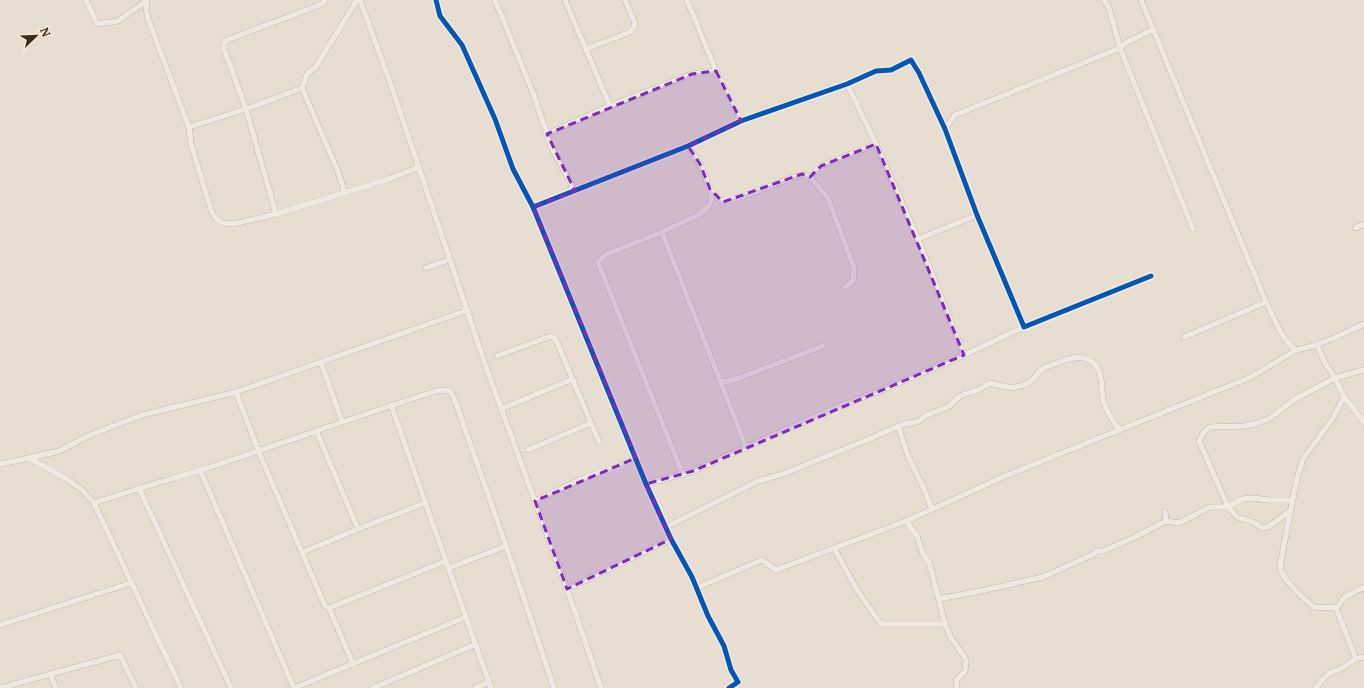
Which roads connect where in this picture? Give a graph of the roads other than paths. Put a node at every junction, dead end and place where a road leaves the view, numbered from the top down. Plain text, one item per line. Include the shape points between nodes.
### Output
1 (86, 0) edge
2 (325, 0) edge
3 (359, 0) edge
4 (436, 0) edge
5 (495, 0) edge
6 (565, 0) edge
7 (625, 0) edge
8 (687, 0) edge
9 (1104, 0) edge
10 (1141, 0) edge
11 (147, 1) edge
12 (1154, 29) junction
13 (1120, 48) junction
14 (586, 49) junction
15 (716, 70) junction
16 (847, 84) junction
17 (302, 88) junction
18 (610, 106) junction
19 (246, 109) junction
20 (741, 121) junction
21 (189, 127) junction
22 (945, 129) junction
23 (547, 134) junction
24 (876, 144) junction
25 (688, 146) junction
26 (419, 167) junction
27 (810, 177) junction
28 (710, 189) junction
29 (575, 191) junction
30 (345, 193) junction
31 (533, 207) junction
32 (276, 214) junction
33 (977, 215) junction
34 (1364, 224) edge
35 (1355, 228) dead end
36 (1193, 229) dead end
37 (662, 232) junction
38 (918, 239) junction
39 (449, 260) junction
40 (426, 268) dead end
41 (1151, 276) dead end
42 (845, 287) dead end
43 (1266, 302) junction
44 (468, 310) junction
45 (1364, 324) edge
46 (1024, 327) junction
47 (1184, 337) dead end
48 (1317, 345) junction
49 (823, 346) dead end
50 (1296, 350) junction
51 (964, 355) junction
52 (497, 356) dead end
53 (321, 363) junction
54 (1364, 370) edge
55 (1336, 378) junction
56 (572, 379) junction
57 (720, 381) junction
58 (236, 392) junction
59 (1344, 397) junction
60 (391, 405) junction
61 (501, 409) junction
62 (342, 421) junction
63 (1364, 422) edge
64 (591, 423) junction
65 (898, 426) junction
66 (1119, 429) junction
67 (316, 430) junction
68 (598, 442) dead end
69 (746, 447) junction
70 (258, 450) junction
71 (528, 450) dead end
72 (29, 458) junction
73 (636, 458) junction
74 (0, 464) edge
75 (200, 470) junction
76 (683, 475) junction
77 (646, 484) junction
78 (138, 488) junction
79 (1292, 500) junction
80 (534, 501) junction
81 (94, 503) junction
82 (425, 503) junction
83 (1228, 506) junction
84 (932, 509) junction
85 (1166, 512) dead end
86 (1290, 512) junction
87 (906, 521) junction
88 (1166, 521) junction
89 (666, 527) junction
90 (358, 529) junction
91 (671, 539) junction
92 (506, 546) junction
93 (834, 548) junction
94 (303, 552) junction
95 (446, 561) junction
96 (448, 568) junction
97 (130, 583) junction
98 (1364, 587) edge
99 (696, 588) junction
100 (567, 589) junction
101 (939, 599) junction
102 (329, 608) junction
103 (1336, 608) junction
104 (466, 617) junction
105 (945, 624) junction
106 (0, 625) edge
107 (476, 644) junction
108 (1364, 657) edge
109 (1356, 659) junction
110 (353, 664) junction
111 (50, 674) junction
112 (738, 682) junction
113 (490, 685) edge
114 (0, 688) edge
115 (56, 688) edge
116 (136, 688) edge
117 (181, 688) edge
118 (231, 688) edge
119 (294, 688) edge
120 (373, 688) edge
121 (475, 688) edge
122 (554, 688) edge
123 (601, 688) edge
124 (729, 688) edge
125 (741, 688) edge
126 (957, 688) edge
127 (1316, 688) edge

1 - 11 street via 97,24 118,21
2 - 19 street via 322,4 227,40 224,44
3 - 17 street via 315,68 307,74
3 - 26 street
4 - 31 street via 440,16 462,45 495,119 513,169
5 - 23 street
6 - 14 street
7 - 14 street via 635,23 634,28 630,32
8 - 15 street
9 - 13 street via 1109,8
10 - 12 street
11 - 21 street via 148,19
12 - 13 street
12 - 43 street
13 - 22 street via 955,115
13 - 36 street
14 - 18 street
15 - 18 street via 692,74
15 - 20 street
16 - 20 street
16 - 22 street via 876,71 891,70 910,60 919,73
16 - 24 street
17 - 19 street
17 - 30 street
18 - 23 street
19 - 21 street
19 - 32 street
20 - 25 street
21 - 32 street via 191,144 212,213 217,220 233,224
22 - 33 street
23 - 29 street
24 - 27 street via 821,166
24 - 38 street
25 - 28 street via 700,164
25 - 29 street
26 - 30 street
26 - 39 street
27 - 28 street via 802,174 723,202
27 - 42 street via 828,198 854,268 853,281
28 - 37 street via 712,200 708,207 698,215
29 - 31 street
30 - 32 street
31 - 73 street
33 - 38 street
33 - 46 street
34 - 35 street
37 - 57 street
37 - 76 street via 605,255 598,262
38 - 51 street
39 - 40 street
39 - 44 street
41 - 46 street
43 - 47 street
43 - 50 street via 1282,335
44 - 53 street
44 - 61 street
45 - 48 street
46 - 51 street
48 - 50 street
48 - 55 street via 1324,362
49 - 57 street via 740,378
50 - 66 street via 1251,377
51 - 69 street
52 - 56 street via 551,336 556,340
53 - 58 street
53 - 62 street
54 - 55 street
55 - 59 street
55 - 83 street via 1295,399 1270,418 1244,426 1210,427 1204,432 1199,441
56 - 61 street
56 - 64 street
57 - 69 street
58 - 70 street
58 - 72 street via 142,415 90,435 59,451
59 - 63 street
59 - 79 street via 1333,418 1304,459
60 - 62 street
60 - 82 street
60 - 92 street via 445,389 452,393
61 - 80 street
62 - 67 street
64 - 68 street
64 - 71 street
65 - 66 street via 919,421 950,406 965,393 990,383 1014,388 1030,383 1041,370 1078,357 1089,360 1096,366 1102,378 1104,401 1108,412
65 - 84 street via 908,456
65 - 89 street via 783,474 758,481
66 - 84 street
67 - 70 street
67 - 90 street
69 - 76 street
70 - 75 street
70 - 94 street
72 - 74 street
72 - 81 street via 81,489
73 - 77 street
73 - 80 street
75 - 78 street
75 - 119 street
76 - 77 street
77 - 89 street
78 - 81 street
78 - 118 street
79 - 83 street via 1242,499
79 - 86 street
80 - 100 street
81 - 97 street
82 - 90 street
82 - 95 street
83 - 86 street via 1236,517 1253,522 1262,528 1275,523
83 - 88 street via 1210,507 1179,523
84 - 87 street
85 - 88 street
86 - 103 street via 1280,565 1283,575 1314,607
87 - 93 street
87 - 101 street via 917,536 923,554 929,562
88 - 101 street via 1043,577
89 - 91 street
90 - 94 street
91 - 99 street
91 - 100 street
92 - 96 street
92 - 122 street
93 - 99 street via 776,570 762,560
93 - 105 street via 857,590 881,624
94 - 102 street via 325,606
95 - 96 street
95 - 102 street
96 - 104 street
97 - 106 street
97 - 117 street
98 - 103 street via 1345,597
99 - 112 street
100 - 123 street
101 - 105 street
102 - 110 street
103 - 109 street
104 - 107 street
104 - 110 street
105 - 126 street via 966,661 965,671 956,682
107 - 113 street
107 - 120 street
108 - 109 street
109 - 127 street via 1330,673
110 - 119 street
111 - 114 street
111 - 115 street
111 - 116 street via 120,655
112 - 124 street
112 - 125 street
113 - 121 street

